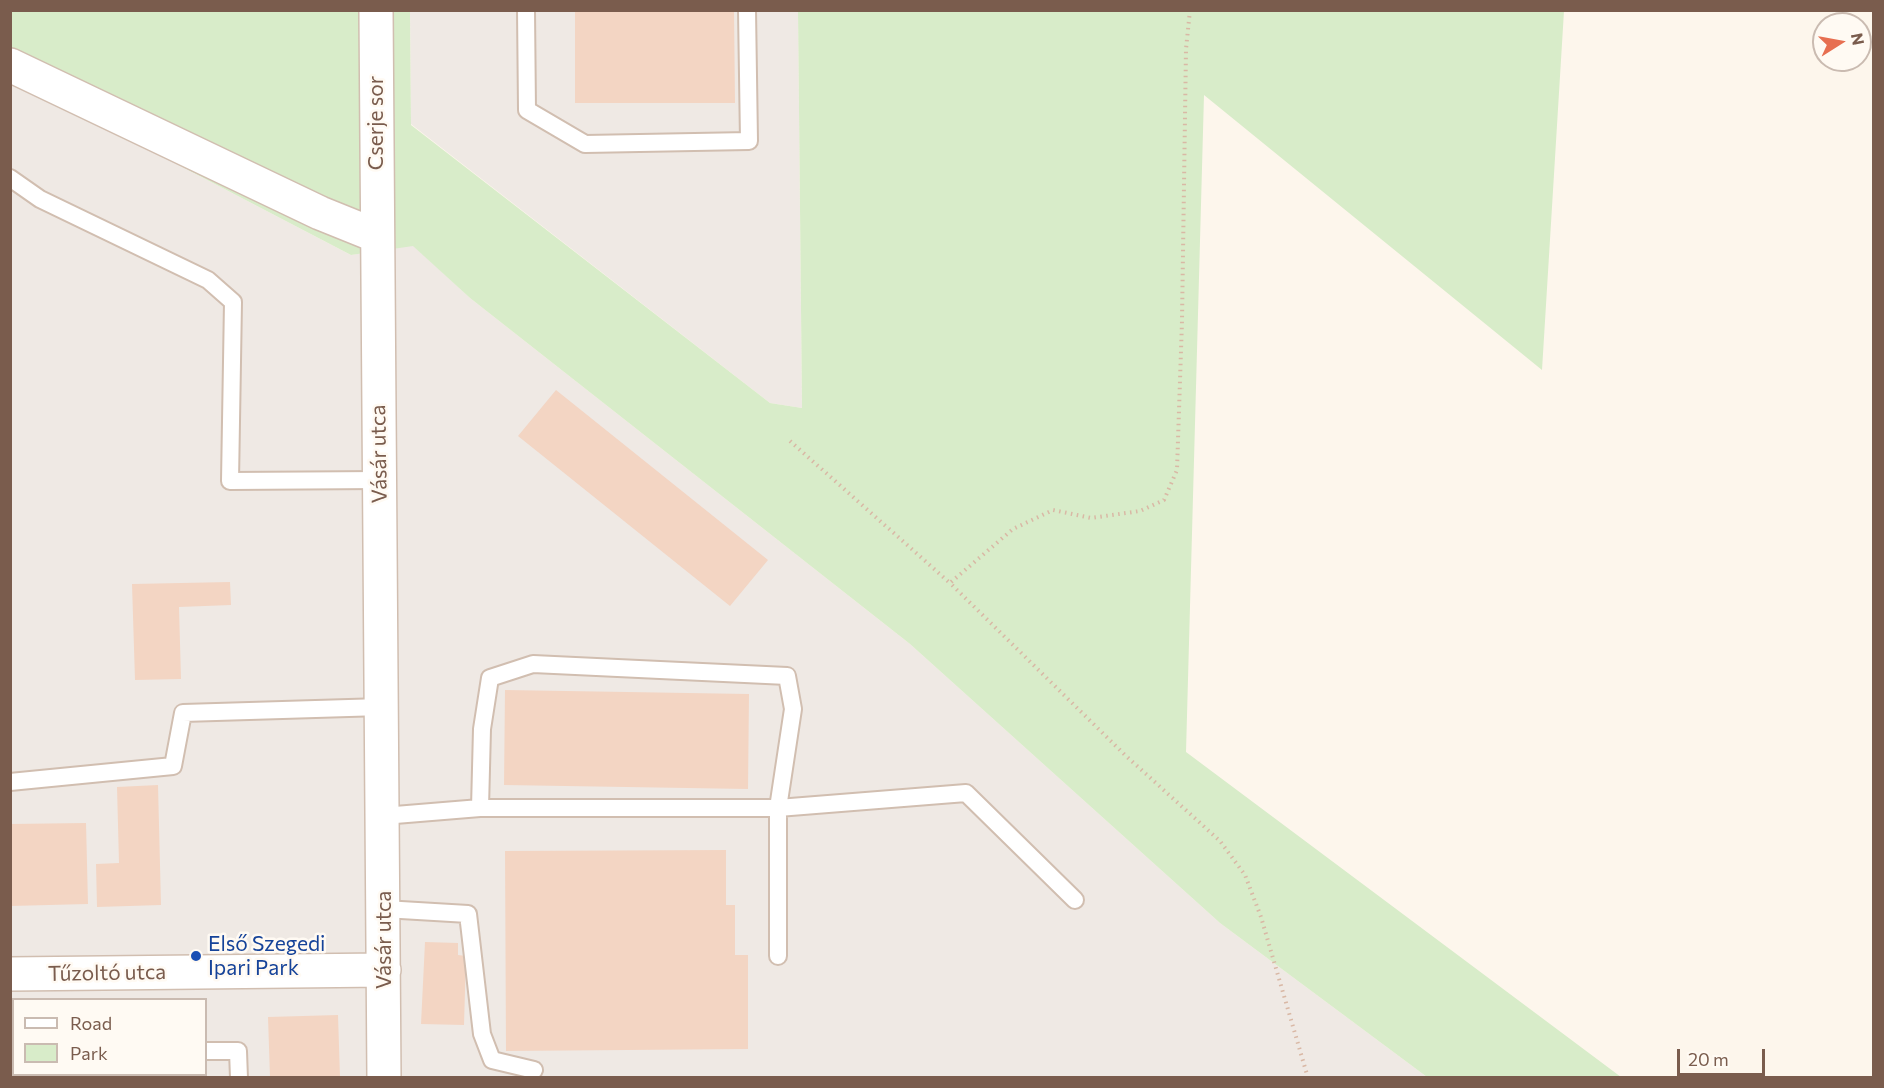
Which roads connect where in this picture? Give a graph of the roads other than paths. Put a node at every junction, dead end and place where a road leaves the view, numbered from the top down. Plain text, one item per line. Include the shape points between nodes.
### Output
1 (375, 10) edge
2 (526, 10) edge
3 (747, 10) edge
4 (10, 65) edge
5 (10, 178) edge
6 (377, 236) junction
7 (380, 480) junction
8 (382, 707) junction
9 (10, 782) edge
10 (480, 808) junction
11 (778, 808) junction
12 (383, 816) junction
13 (1075, 900) dead end
14 (384, 909) junction
15 (778, 956) dead end
16 (384, 970) junction
17 (10, 974) edge
18 (207, 1051) edge
19 (534, 1070) dead end
20 (238, 1077) edge
21 (384, 1077) edge

1 - 6 street, Cserje sor
2 - 3 lane via 527,110 585,144 749,141
4 - 6 street via 320,213
5 - 7 lane via 40,199 208,280 233,302 230,481
6 - 7 street, Vásár utca
7 - 8 street, Vásár utca
8 - 9 lane via 183,713 173,766
8 - 12 street, Vásár utca
10 - 11 lane
10 - 11 lane via 482,729 490,678 533,664 787,676 793,709
10 - 12 lane
11 - 13 lane via 966,793
11 - 15 lane
12 - 14 street, Vásár utca
14 - 16 street, Vásár utca
14 - 19 lane via 468,914 482,1034 492,1060
16 - 17 street, Tűzoltó utca
16 - 21 street, Vásár utca
18 - 20 lane via 238,1051

